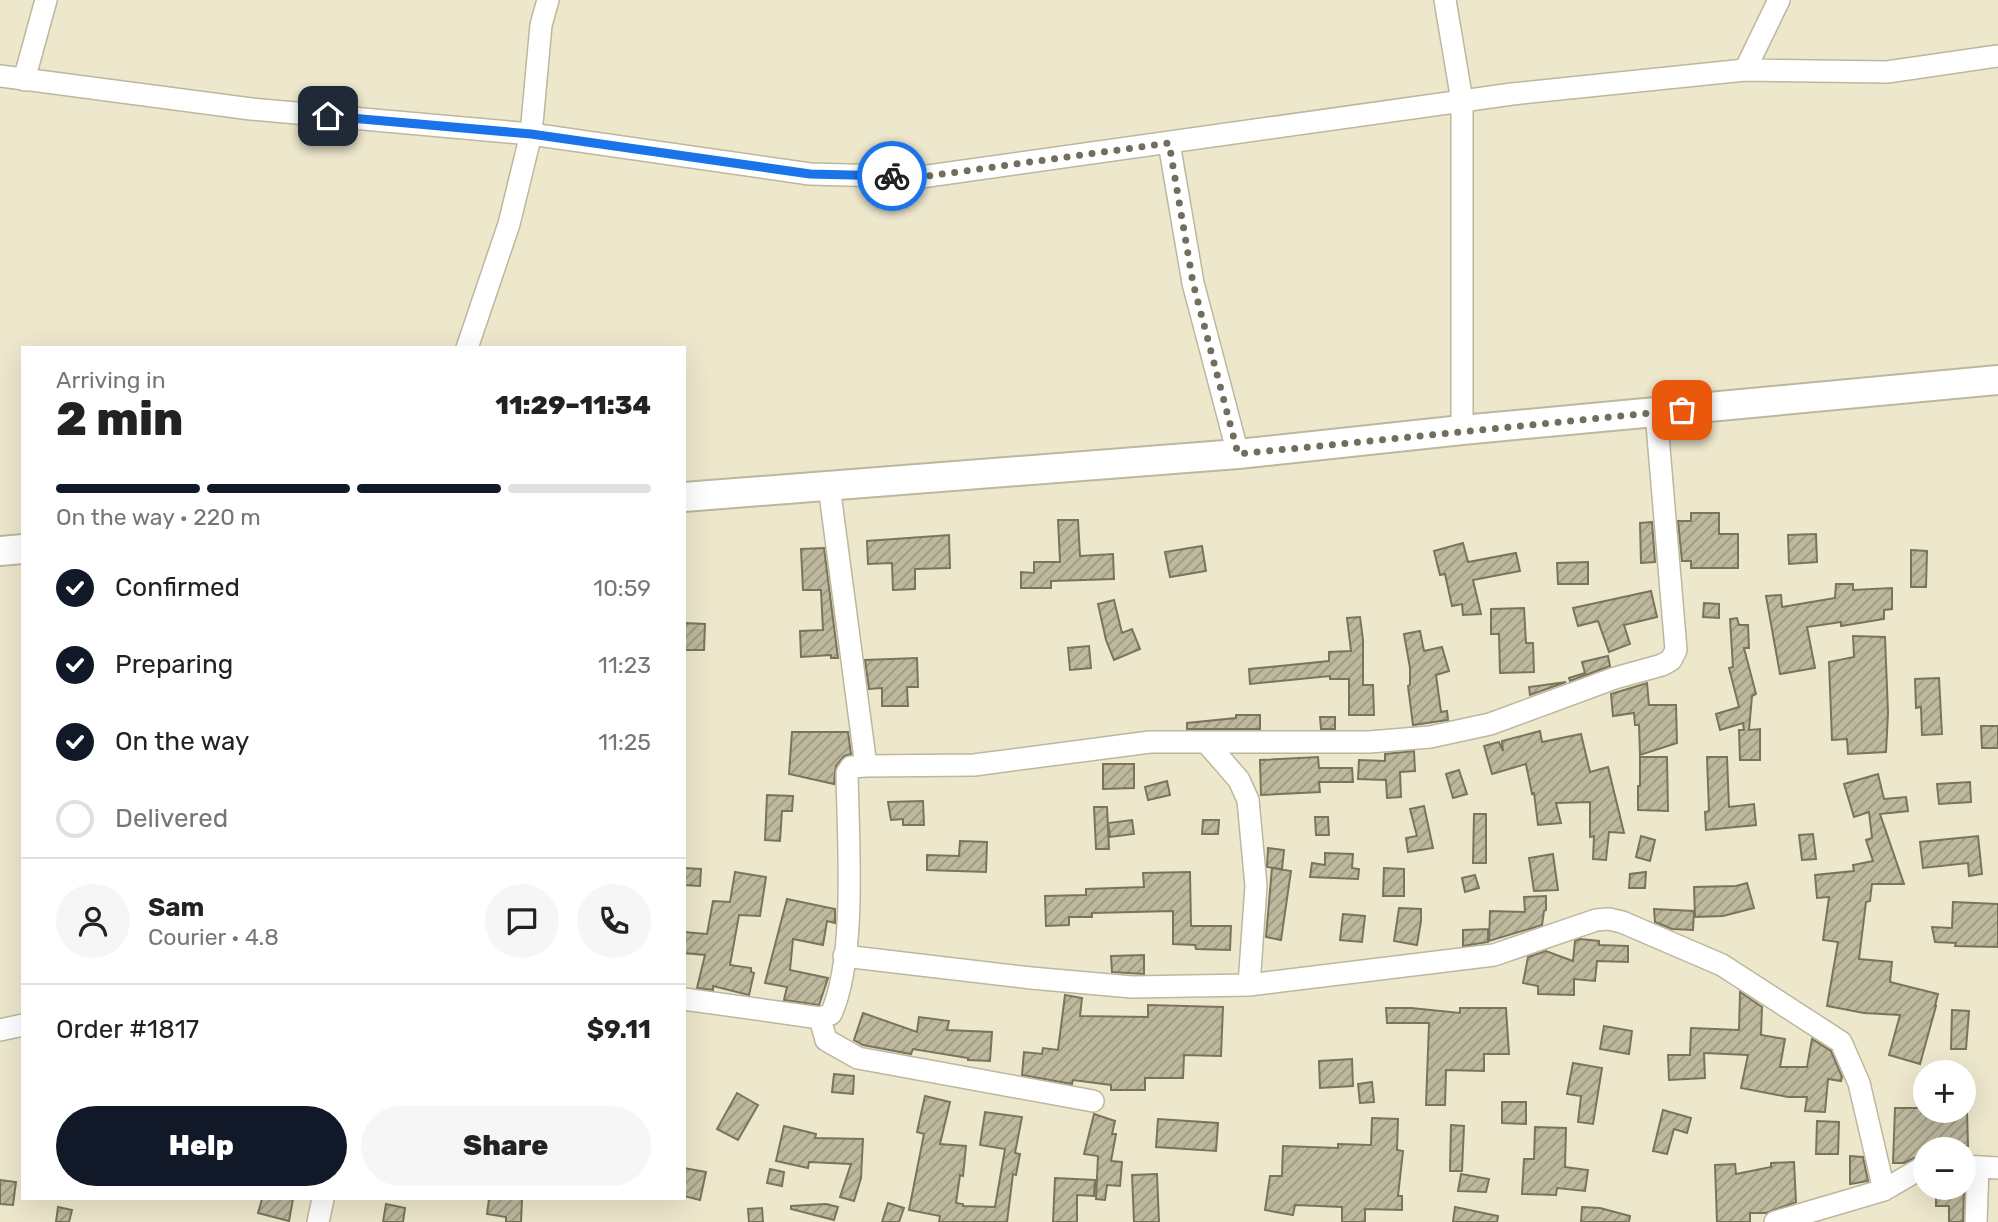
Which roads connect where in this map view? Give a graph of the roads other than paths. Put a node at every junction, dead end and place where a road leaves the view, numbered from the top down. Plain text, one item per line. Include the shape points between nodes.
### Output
1 (46, 0) edge
2 (548, 0) edge
3 (1445, 0) edge
4 (1779, 0) edge
5 (1998, 56) edge
6 (1745, 70) junction
7 (0, 76) edge
8 (24, 80) junction
9 (1462, 101) junction
10 (531, 134) junction
11 (1169, 143) junction
12 (468, 346) edge
13 (1998, 380) edge
14 (1656, 412) junction
15 (1462, 430) junction
16 (1238, 454) junction
17 (829, 486) junction
18 (686, 497) edge
19 (21, 549) edge
20 (0, 551) edge
21 (1206, 742) junction
22 (866, 766) junction
23 (844, 956) junction
24 (1249, 985) junction
25 (686, 999) edge
26 (820, 1018) junction
27 (21, 1026) edge
28 (0, 1030) edge
29 (1093, 1101) dead end
30 (1980, 1167) edge
31 (1913, 1173) edge
32 (1884, 1190) junction
33 (323, 1200) edge
34 (317, 1222) edge
35 (1775, 1222) edge
36 (1976, 1222) edge

1 - 8 street
2 - 10 street via 541,25
3 - 9 street
4 - 6 street
5 - 6 street via 1887,72
6 - 9 street
7 - 8 street
8 - 10 street via 251,109
9 - 11 street
9 - 15 street
10 - 11 street via 810,174 921,177
10 - 12 street via 509,224
11 - 16 street via 1193,283
13 - 14 main road
14 - 15 main road
14 - 21 street via 1676,650 1671,660 1490,724 1430,737 1369,742
15 - 16 main road
16 - 17 main road
17 - 18 main road
17 - 22 street
19 - 20 main road
21 - 22 street via 1150,742 974,765
21 - 24 street via 1238,780 1248,800 1256,886
22 - 23 street via 851,767 847,773
23 - 24 street via 1132,987
23 - 26 street via 836,1003 831,1014
24 - 32 street via 1494,955 1596,920 1622,922 1722,965 1841,1042 1859,1083
25 - 26 street
26 - 29 street via 826,1040 859,1058
27 - 28 street
30 - 36 street
31 - 32 street
32 - 35 street
33 - 34 street

